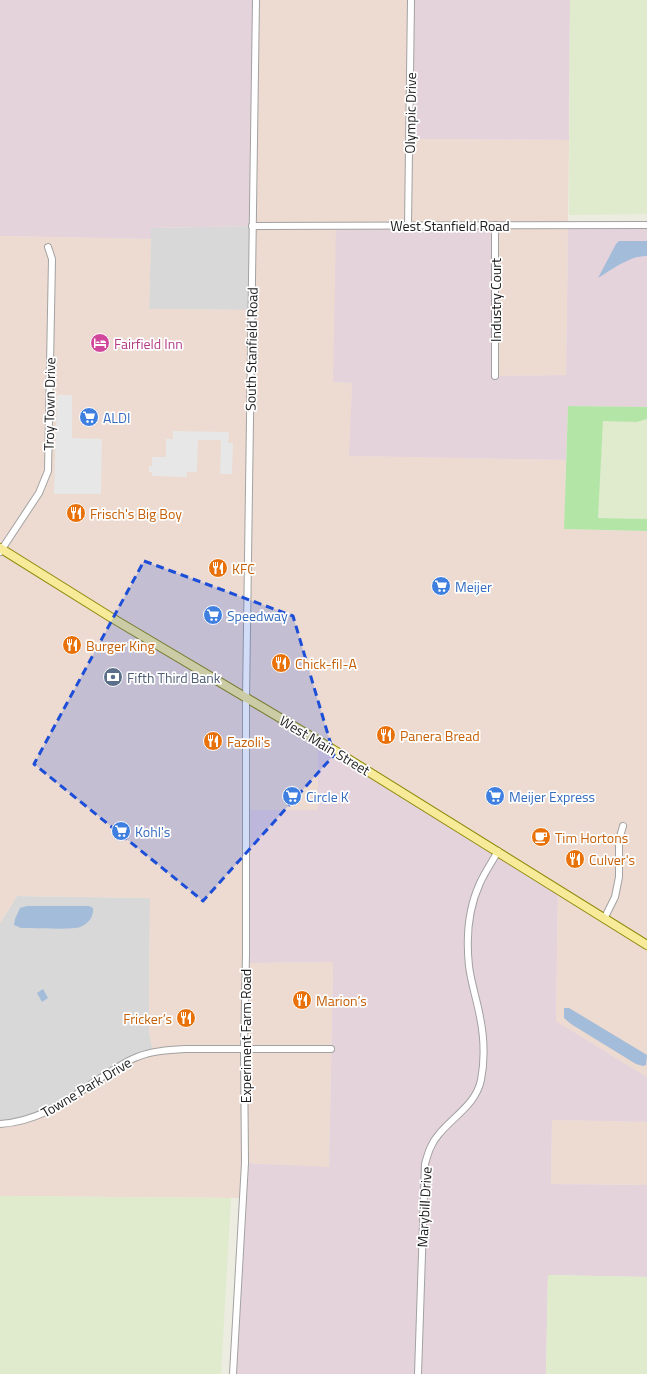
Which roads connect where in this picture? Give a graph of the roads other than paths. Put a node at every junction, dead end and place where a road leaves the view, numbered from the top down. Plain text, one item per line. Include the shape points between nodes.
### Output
1 (256, 0) edge
2 (412, 0) edge
3 (408, 225) junction
4 (495, 225) junction
5 (647, 225) edge
6 (252, 226) junction
7 (48, 247) dead end
8 (495, 376) dead end
9 (1, 550) edge
10 (246, 698) junction
11 (623, 826) dead end
12 (498, 851) junction
13 (604, 919) junction
14 (647, 945) edge
15 (244, 1049) junction
16 (331, 1050) dead end
17 (0, 1124) edge
18 (233, 1374) edge
19 (418, 1374) edge

1 - 6 street, South Stanfield Road
2 - 3 street, Olympic Drive
3 - 4 street, West Stanfield Road
3 - 6 street, West Stanfield Road
4 - 5 street, West Stanfield Road
4 - 8 street, Industry Court
6 - 10 street, South Stanfield Road
7 - 9 street, Troy Town Drive via 52,259 48,471 39,493
9 - 10 main road, West Main Street
10 - 12 main road, West Main Street
10 - 15 street, Experiment Farm Road
11 - 13 street via 619,840 618,887
12 - 13 main road, West Main Street
12 - 19 street, Marybill Drive via 480,883 469,919 469,967 483,1040 480,1082 465,1109 438,1135 430,1147 425,1164
13 - 14 main road, West Main Street
15 - 16 street, Towne Park Drive
15 - 17 street, Towne Park Drive via 167,1050 138,1057 55,1108 25,1121
15 - 18 street, Experiment Farm Road via 245,1163

